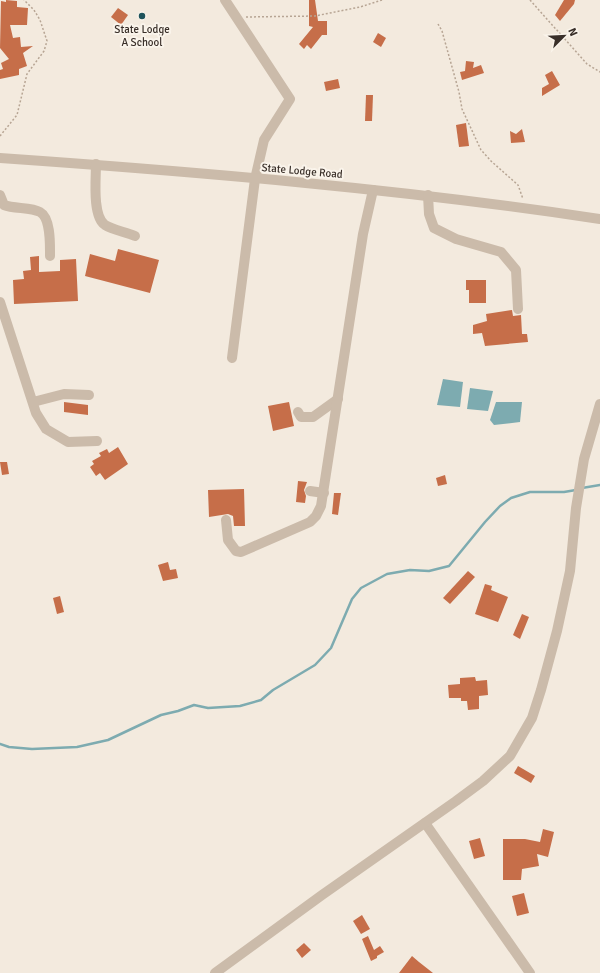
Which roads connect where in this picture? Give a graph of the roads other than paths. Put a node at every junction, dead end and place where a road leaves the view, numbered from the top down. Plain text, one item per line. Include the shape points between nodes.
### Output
1 (225, 0) edge
2 (0, 158) edge
3 (96, 164) junction
4 (255, 179) junction
5 (373, 190) junction
6 (0, 195) edge
7 (428, 195) junction
8 (600, 219) edge
9 (135, 236) dead end
10 (50, 256) dead end
11 (0, 302) edge
12 (518, 309) dead end
13 (232, 358) dead end
14 (89, 395) dead end
15 (338, 399) junction
16 (33, 402) junction
17 (600, 404) edge
18 (298, 412) dead end
19 (97, 441) dead end
20 (310, 491) dead end
21 (324, 493) junction
22 (226, 520) dead end
23 (425, 823) junction
24 (215, 973) edge
25 (530, 973) edge

1 - 4 street via 290,99 264,140
2 - 3 street, State Lodge Road
3 - 4 street, State Lodge Road
3 - 9 street via 100,220 106,225
4 - 5 street, State Lodge Road
4 - 13 street
5 - 7 street, State Lodge Road
5 - 15 street via 363,234
6 - 10 street via 4,205 40,212 46,217
7 - 8 street, State Lodge Road
7 - 12 street via 429,214 434,228 456,239 501,252 516,270
11 - 16 street
14 - 16 street via 64,394
15 - 18 street via 313,417 301,417
15 - 21 street
16 - 19 street via 36,413 46,429 68,442
17 - 23 street via 584,459 570,571 557,631 532,718 510,756 483,781
20 - 21 street
21 - 22 street via 322,506 310,522 241,552 236,551 228,540
23 - 24 street
23 - 25 street

